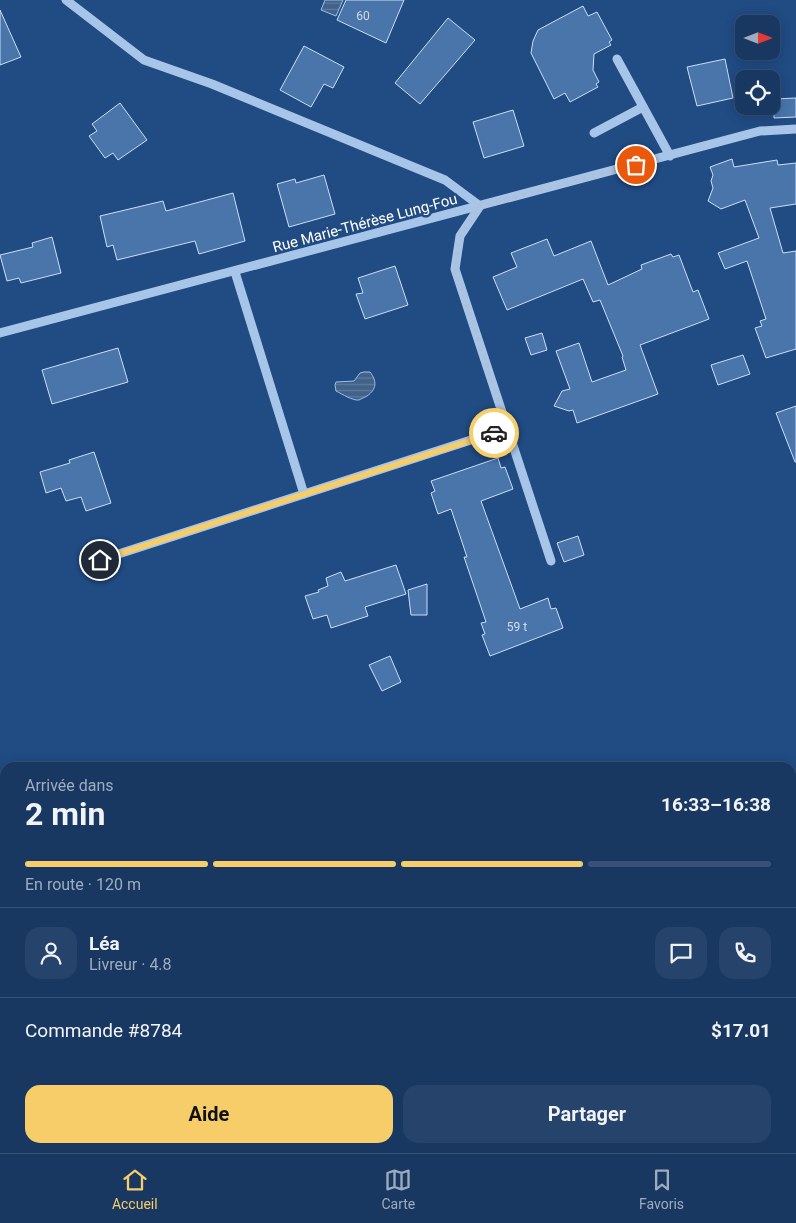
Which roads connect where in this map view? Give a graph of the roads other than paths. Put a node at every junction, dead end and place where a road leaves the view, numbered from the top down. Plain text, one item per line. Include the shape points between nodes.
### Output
1 (66, 0) edge
2 (617, 58) dead end
3 (643, 107) junction
4 (796, 129) edge
5 (594, 133) dead end
6 (670, 156) junction
7 (480, 206) junction
8 (235, 272) junction
9 (0, 333) edge
10 (508, 428) junction
11 (304, 494) junction
12 (100, 560) dead end
13 (551, 561) dead end

1 - 7 street via 144,60 212,84 445,180
2 - 3 street
3 - 5 street
3 - 6 street
4 - 6 street, Rue Marie-Thérèse Lung-Fou via 760,131
6 - 7 street, Rue Marie-Thérèse Lung-Fou
7 - 8 street, Rue Marie-Thérèse Lung-Fou
7 - 10 street via 460,236 455,269
8 - 9 street, Rue Marie-Thérèse Lung-Fou
8 - 11 street
10 - 11 street
10 - 13 street
11 - 12 street

